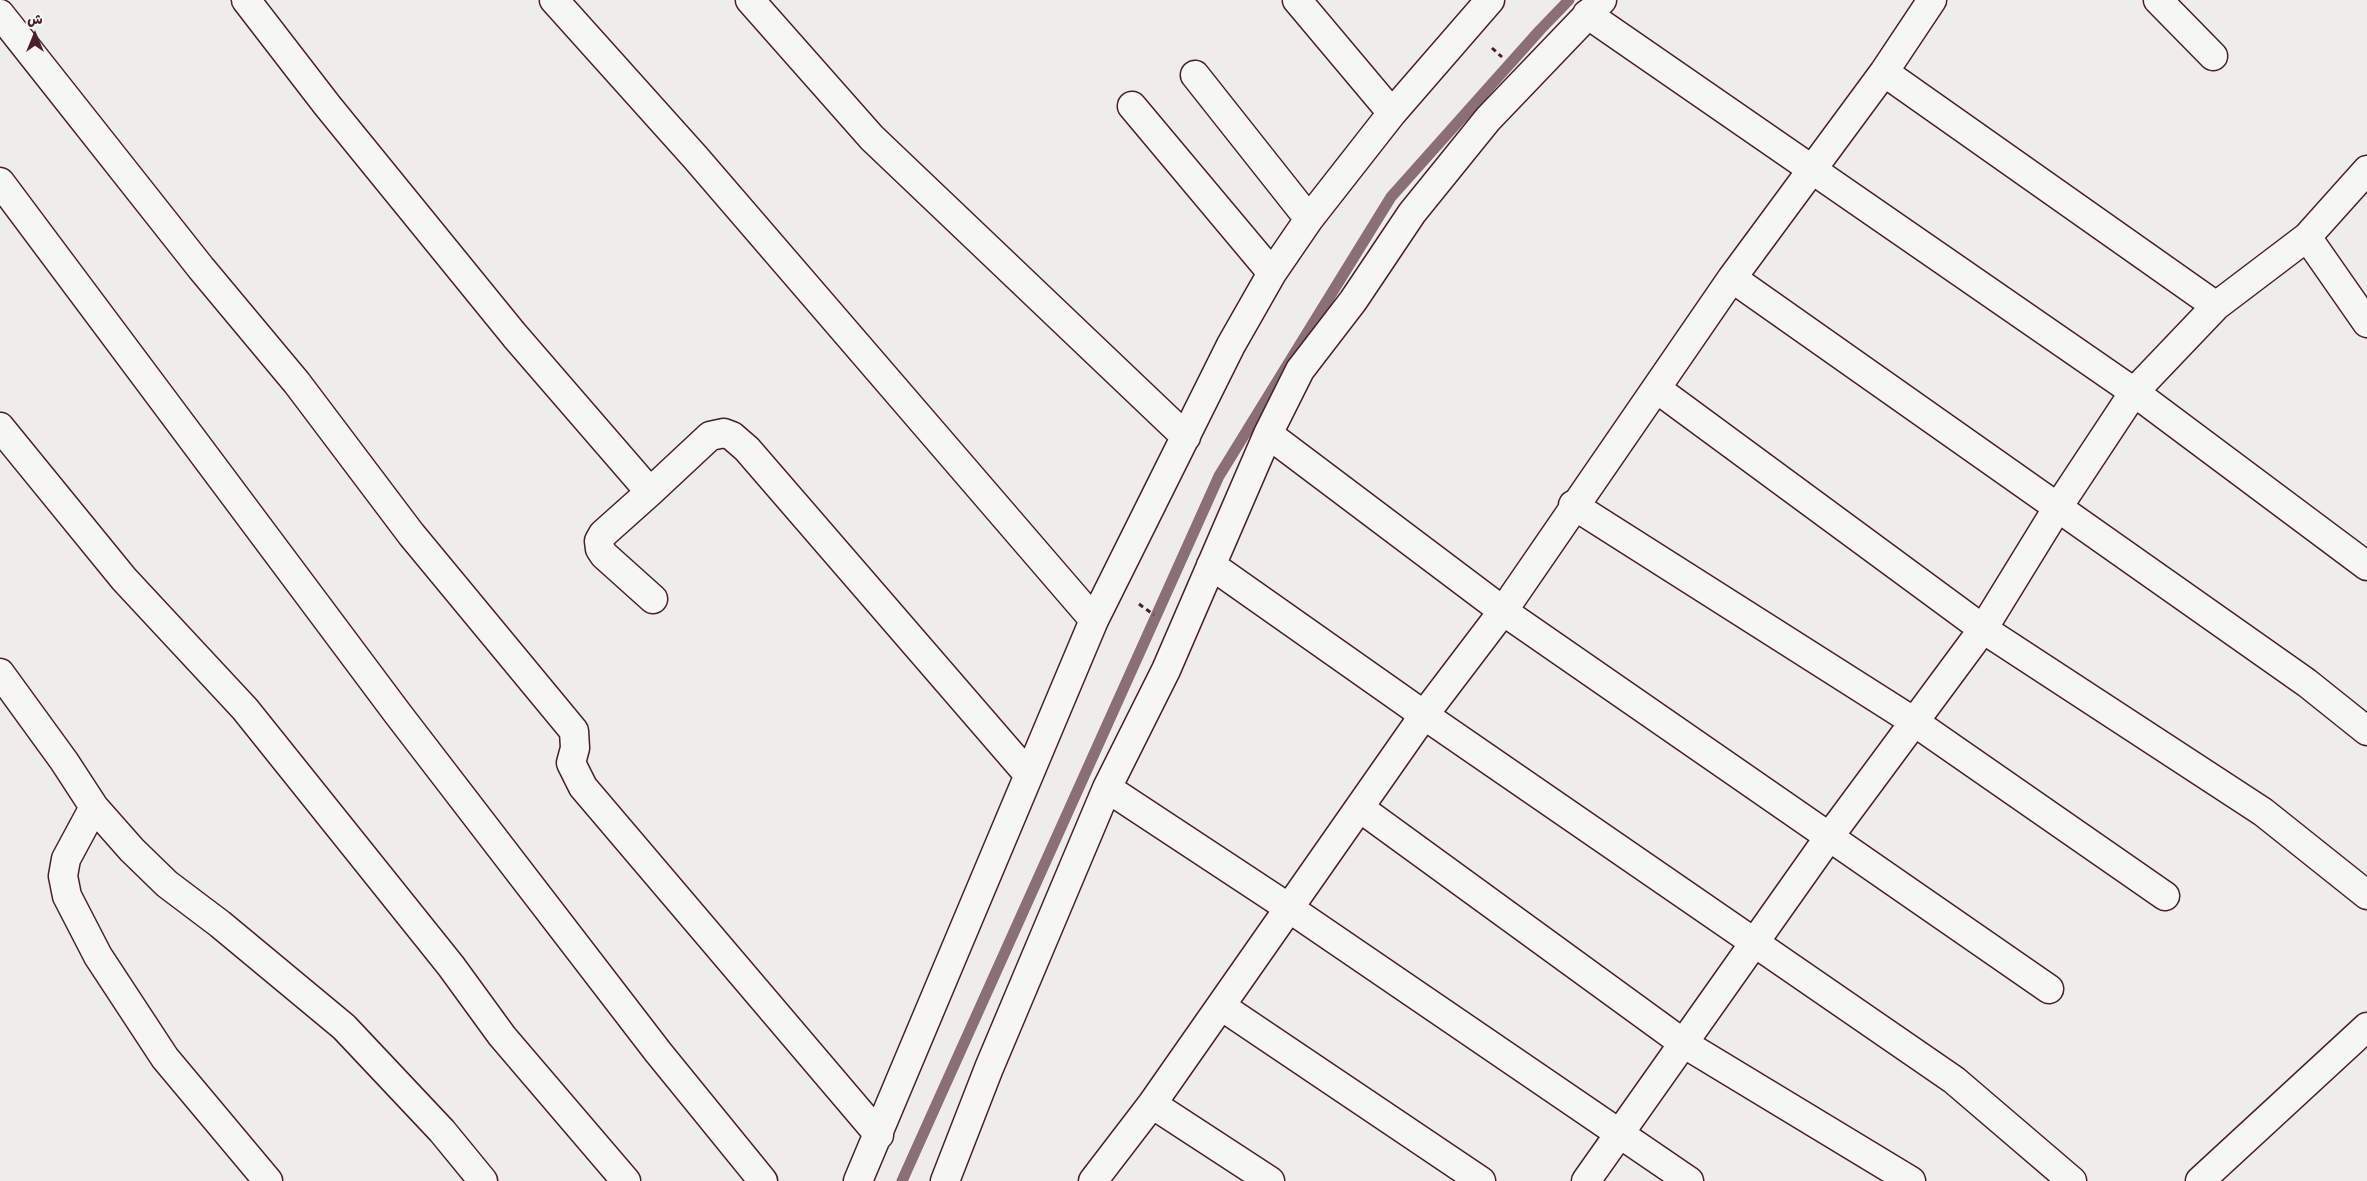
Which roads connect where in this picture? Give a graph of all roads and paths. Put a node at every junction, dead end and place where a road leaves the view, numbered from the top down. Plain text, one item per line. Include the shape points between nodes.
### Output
1 (246, 0) edge
2 (554, 0) edge
3 (750, 0) edge
4 (1297, 0) edge
5 (1490, 0) edge
6 (1932, 0) edge
7 (2158, 0) edge
8 (1594, 7) edge
9 (0, 14) edge
10 (1469, 24) junction
11 (2214, 56) dead end
12 (1884, 72) junction
13 (1195, 75) dead end
14 (1524, 80) junction
15 (1132, 106) dead end
16 (1392, 113) junction
17 (2367, 170) edge
18 (1812, 171) junction
19 (0, 182) edge
20 (1309, 219) junction
21 (2307, 237) junction
22 (1272, 273) junction
23 (1732, 278) junction
24 (2216, 306) junction
25 (2367, 323) edge
26 (1657, 389) junction
27 (2134, 392) junction
28 (0, 426) edge
29 (1268, 434) junction
30 (1186, 438) junction
31 (650, 492) junction
32 (1573, 505) junction
33 (2058, 507) junction
34 (1211, 566) junction
35 (2367, 566) edge
36 (1112, 585) junction
37 (653, 599) dead end
38 (1503, 611) junction
39 (1094, 620) junction
40 (1983, 629) junction
41 (1181, 635) junction
42 (0, 673) edge
43 (1424, 715) junction
44 (1913, 721) junction
45 (2367, 731) edge
46 (1028, 774) junction
47 (1107, 788) junction
48 (94, 806) junction
49 (1360, 808) junction
50 (1829, 837) junction
51 (2367, 895) edge
52 (2165, 896) dead end
53 (1289, 908) junction
54 (1756, 942) junction
55 (2050, 989) dead end
56 (1220, 1006) junction
57 (2367, 1027) edge
58 (1683, 1043) junction
59 (1152, 1104) junction
60 (1620, 1132) junction
61 (878, 1135) junction
62 (2210, 1177) edge
63 (268, 1181) edge
64 (483, 1181) edge
65 (626, 1181) edge
66 (763, 1181) edge
67 (858, 1181) edge
68 (945, 1181) edge
69 (1093, 1181) edge
70 (1270, 1181) edge
71 (1482, 1181) edge
72 (1586, 1181) edge
73 (1689, 1181) edge
74 (1911, 1181) edge
75 (2072, 1181) edge

1 - 31 street via 515,336
2 - 39 street via 702,165
3 - 30 street via 872,138
4 - 16 street
5 - 10 street
6 - 12 street
7 - 11 street
8 - 14 street
8 - 18 street
9 - 61 street via 201,268 297,383 411,534 574,731 575,748 571,763 582,787
10 - 14 path
10 - 16 street
12 - 18 street
12 - 24 street
13 - 20 street
14 - 29 street via 1412,213 1353,301 1300,370
15 - 22 street
16 - 20 street
17 - 21 street
18 - 23 street
18 - 27 street
19 - 66 street via 416,738 652,1045
20 - 22 street
21 - 24 street
21 - 25 street
22 - 30 street via 1231,346
23 - 26 street
23 - 33 street
24 - 27 street
26 - 32 street
26 - 40 street
27 - 33 street
27 - 35 street
28 - 65 street via 124,579 245,709 433,942 502,1036
29 - 34 street
29 - 38 street
30 - 36 street
31 - 37 street via 599,541 604,555
31 - 46 street via 710,436 724,433 732,436 753,456
32 - 38 street
32 - 44 street
33 - 40 street
33 - 45 street via 2307,683
34 - 41 street
34 - 43 street
36 - 39 street
36 - 41 path
38 - 43 street
38 - 50 street
39 - 46 street
40 - 44 street
40 - 51 street via 2263,812
41 - 47 street
42 - 48 street
43 - 49 street
43 - 54 street
44 - 50 street
44 - 52 street
46 - 61 street
47 - 53 street
47 - 68 street
48 - 63 street via 66,859 63,876 67,896 98,956 166,1058
48 - 64 street via 167,884 344,1027 442,1131
49 - 53 street
49 - 58 street
50 - 54 street
50 - 55 street
53 - 56 street
53 - 60 street
54 - 58 street
54 - 75 street via 1954,1080
56 - 59 street
56 - 71 street
57 - 62 street
58 - 60 street
58 - 74 street
59 - 69 street
59 - 70 street
60 - 72 street
60 - 73 street
61 - 67 street

